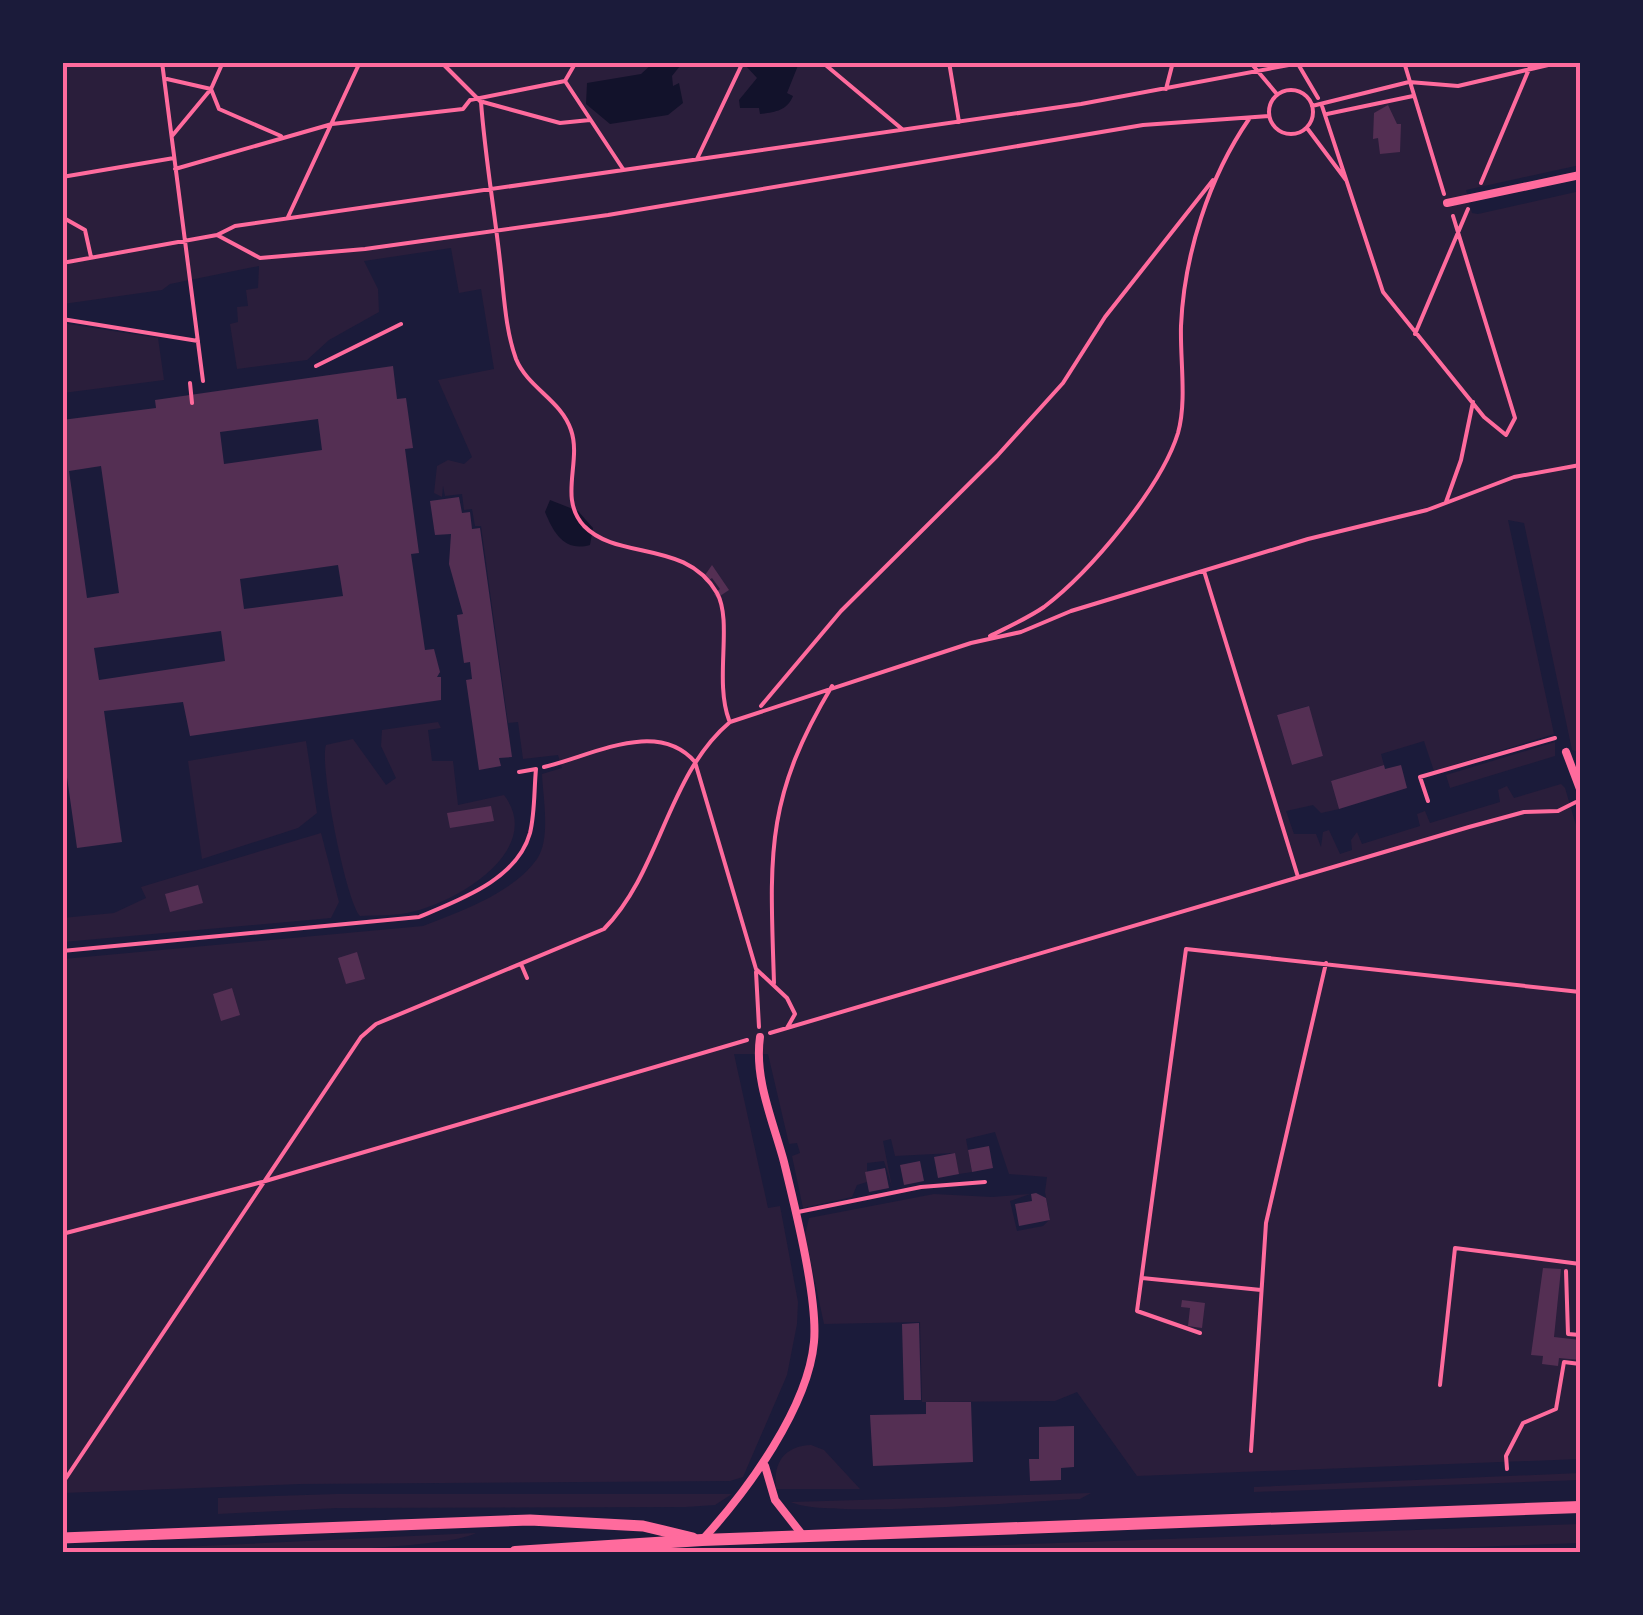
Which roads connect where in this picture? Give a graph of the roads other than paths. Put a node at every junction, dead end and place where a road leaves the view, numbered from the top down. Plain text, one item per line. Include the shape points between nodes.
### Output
1 (1580, 174) edge
2 (1447, 203) road end
3 (1566, 752) dead end
4 (520, 772) dead end
5 (1580, 789) edge
6 (62, 951) edge
7 (760, 1037) road end
8 (985, 1182) dead end
9 (794, 1212) junction
10 (1580, 1264) edge
11 (1440, 1385) dead end
12 (765, 1466) junction
13 (1580, 1508) edge
14 (804, 1536) junction
15 (62, 1538) edge
16 (702, 1540) junction
17 (515, 1552) edge

1 - 2 street
3 - 5 street
4 - 6 lane via 536,769 530,833 507,869 474,894 419,918
7 - 9 street via 758,1069
8 - 9 lane
9 - 12 street via 814,1340
10 - 11 lane via 1455,1248
12 - 14 street via 775,1500
12 - 16 street
13 - 14 main road
14 - 16 main road
15 - 16 main road via 530,1520 644,1526
16 - 17 main road

